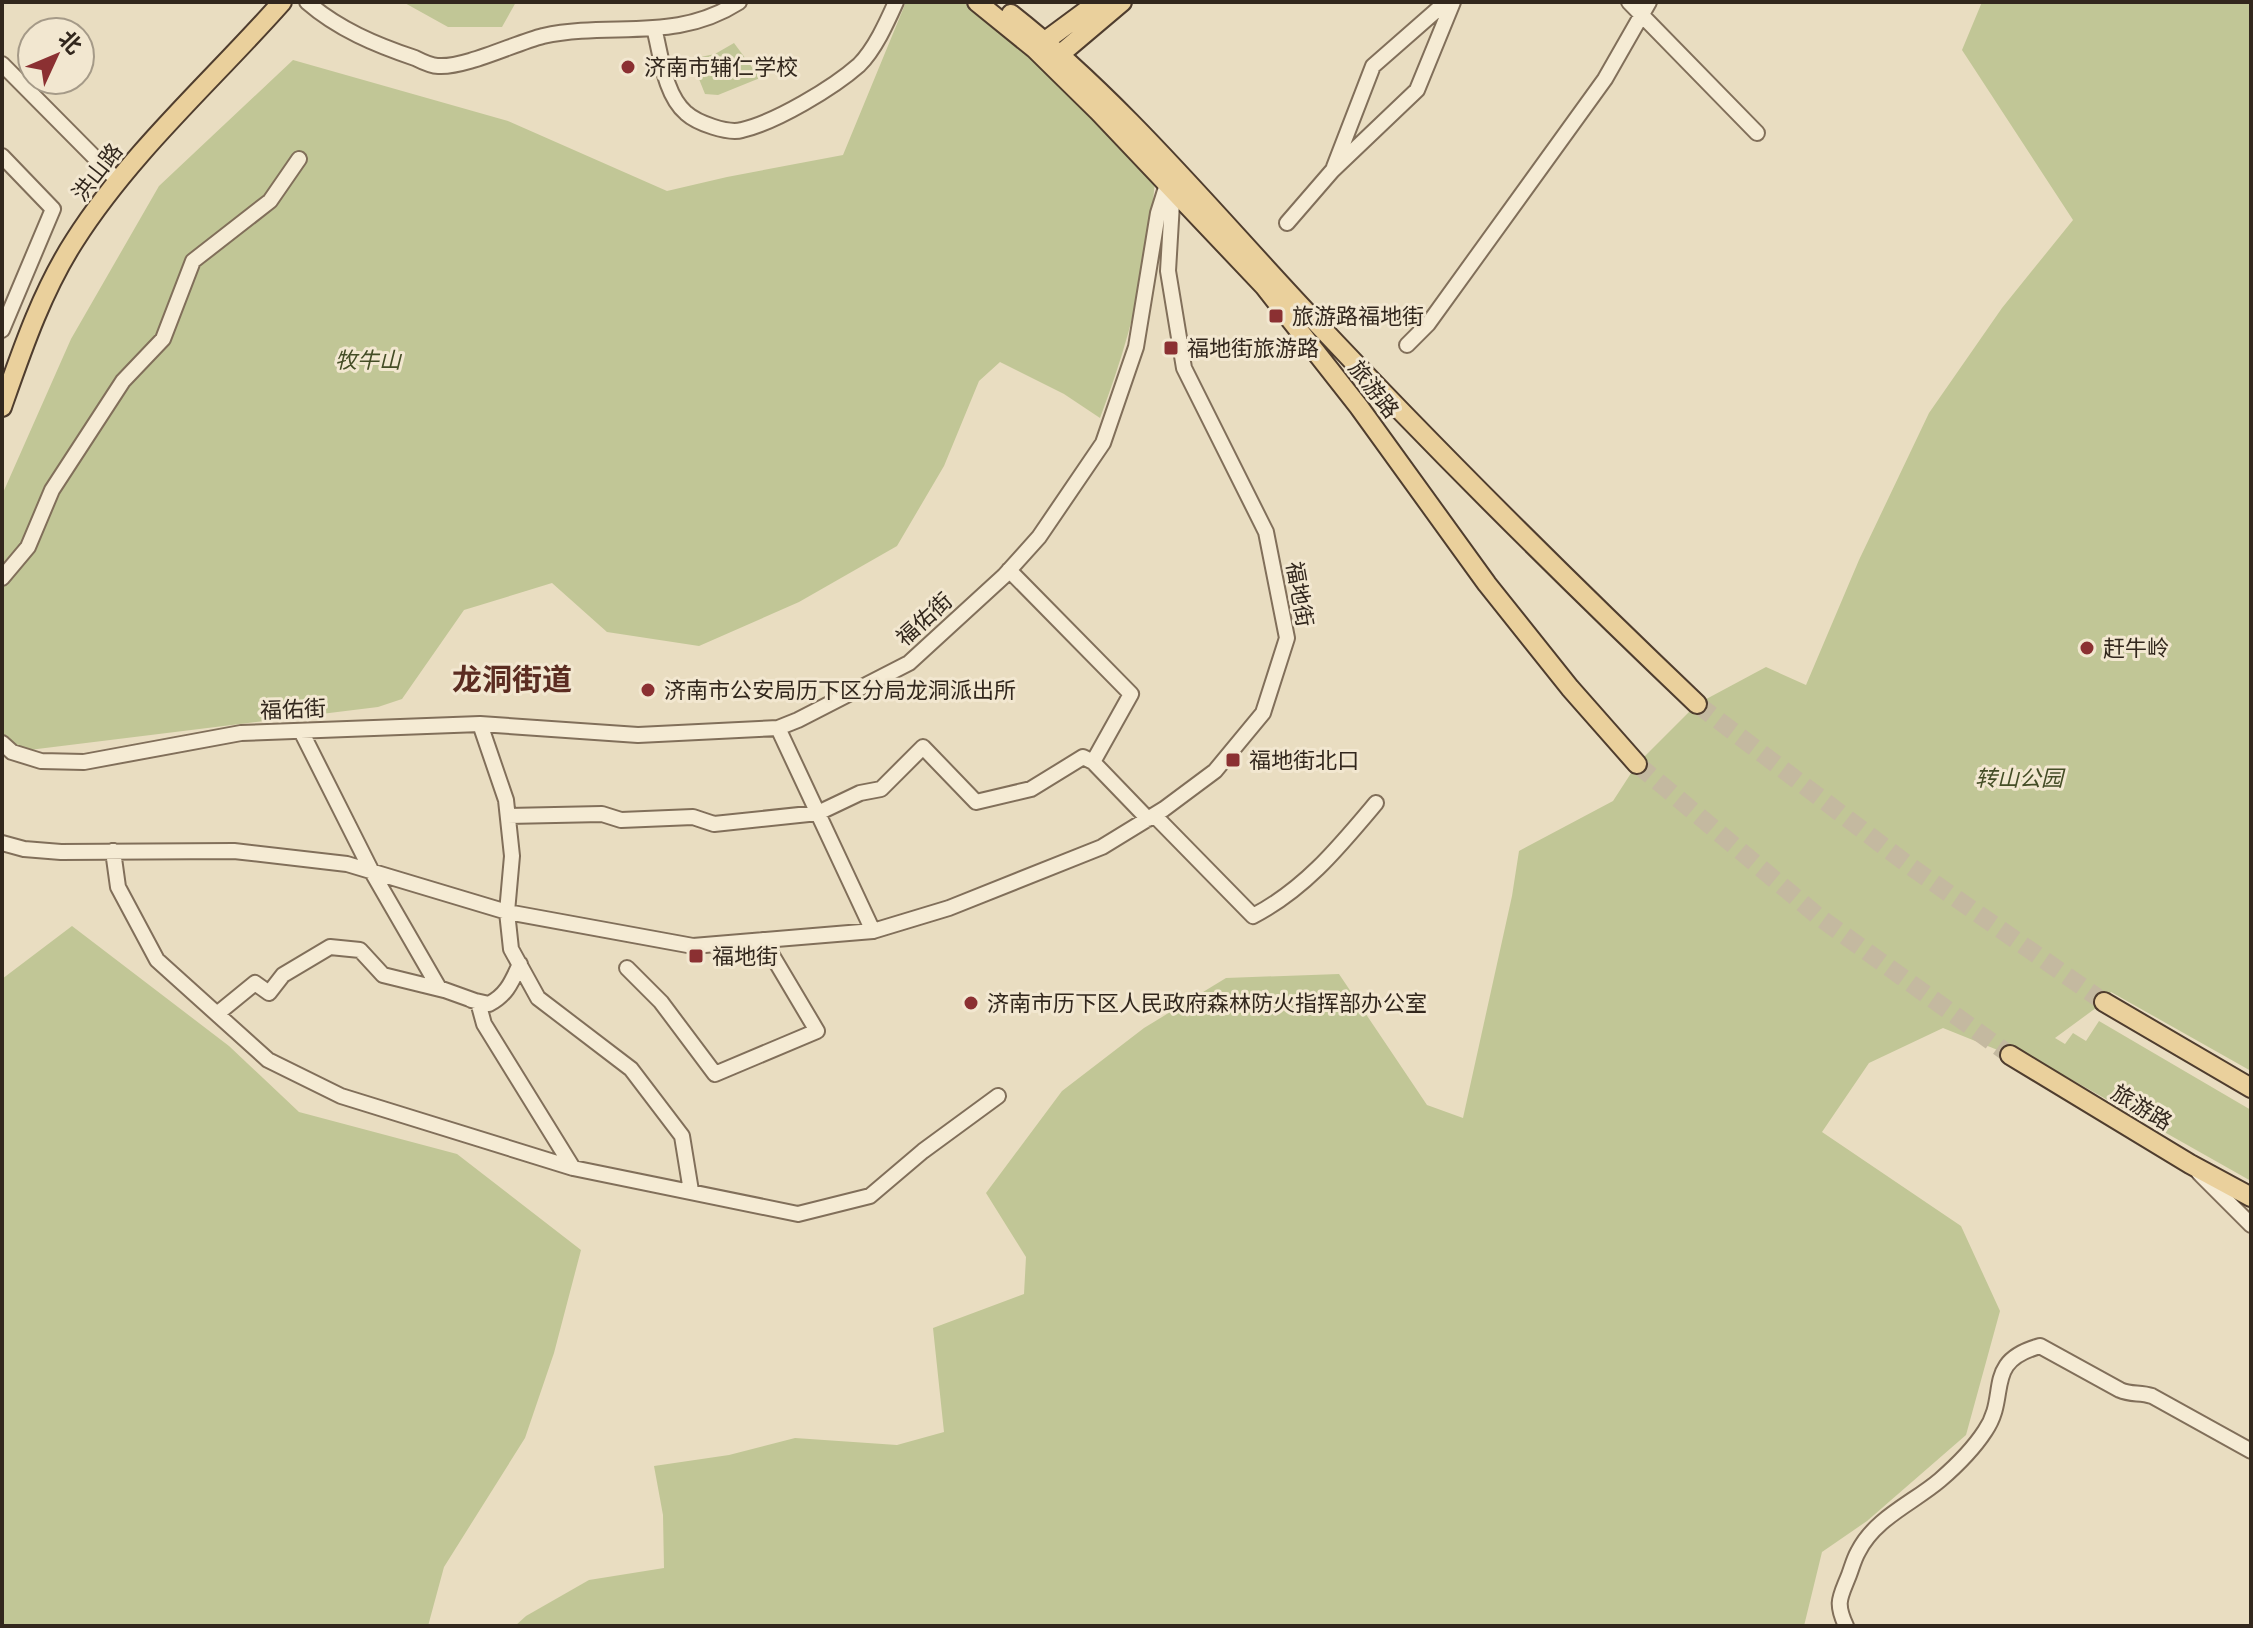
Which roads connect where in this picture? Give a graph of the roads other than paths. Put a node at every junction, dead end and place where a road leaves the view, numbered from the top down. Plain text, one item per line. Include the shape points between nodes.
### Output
1 (268, 2) edge
2 (282, 2) edge
3 (307, 2) edge
4 (739, 2) edge
5 (896, 2) edge
6 (977, 2) edge
7 (996, 2) edge
8 (1098, 2) edge
9 (1122, 2) edge
10 (1446, 2) edge
11 (1453, 2) edge
12 (1629, 2) edge
13 (1645, 9) edge
14 (654, 28) junction
15 (1047, 52) junction
16 (2, 64) edge
17 (1757, 133) dead end
18 (2, 156) edge
19 (299, 159) dead end
20 (1332, 171) junction
21 (113, 177) junction
22 (1172, 181) junction
23 (1287, 223) dead end
24 (2, 330) edge
25 (1407, 345) dead end
26 (2, 377) edge
27 (2, 407) edge
28 (1009, 570) junction
29 (2, 578) edge
30 (1697, 704) tunnel mouth
31 (480, 724) junction
32 (778, 728) junction
33 (301, 731) junction
34 (2, 743) edge
35 (1093, 762) junction
36 (1637, 764) tunnel mouth
37 (1376, 803) dead end
38 (818, 813) junction
39 (508, 816) junction
40 (1151, 817) junction
41 (2, 843) edge
42 (113, 851) junction
43 (372, 872) junction
44 (507, 912) junction
45 (873, 931) junction
46 (763, 940) junction
47 (520, 964) junction
48 (627, 968) dead end
49 (439, 988) junction
50 (478, 1002) junction
51 (2104, 1002) tunnel mouth
52 (217, 1014) junction
53 (2010, 1055) tunnel mouth
54 (2251, 1088) edge
55 (998, 1096) dead end
56 (2190, 1164) junction
57 (573, 1168) junction
58 (691, 1191) junction
59 (2251, 1197) edge
60 (2251, 1225) edge
61 (2251, 1451) edge
62 (1846, 1626) edge

1 - 21 main road, 洪山路
2 - 21 main road, 洪山路
3 - 14 street via 368,40 438,66 544,36
4 - 14 street via 719,15
5 - 14 street via 861,63 787,111 740,131 703,124 684,111 670,89
6 - 15 main road, 旅游路
7 - 15 main road, 旅游路
8 - 15 main road
9 - 15 main road
10 - 20 street via 1373,66
11 - 20 street via 1417,90
12 - 13 street
13 - 17 street
13 - 25 street via 1605,79 1428,324
15 - 22 main road, 旅游路 via 1119,110
16 - 21 street
18 - 24 street via 53,209
19 - 29 street via 270,201 193,261 163,339 123,381 52,490 28,547
20 - 23 street
21 - 26 main road, 洪山路 via 70,228 35,288
21 - 27 main road, 洪山路 via 47,292
22 - 28 street, 福佑街 via 1158,213 1136,347 1103,443 1039,537
22 - 30 main road, 旅游路 via 1313,318 1503,517
22 - 36 main road, 旅游路 via 1264,286 1487,584
22 - 40 street, 福地街 via 1168,271 1184,368 1266,532 1287,638 1263,713 1215,771
28 - 32 street, 福佑街 via 909,663
28 - 35 street via 1131,694
31 - 32 street, 福佑街 via 638,735
31 - 33 street, 福佑街
31 - 39 street
32 - 38 street
33 - 34 street, 福佑街 via 233,733 84,762 41,761
33 - 43 street
35 - 38 street via 1083,757 1031,789 976,802 923,747 881,789
35 - 40 street
37 - 40 street via 1327,862 1253,916
38 - 39 street via 714,824 693,817
38 - 45 street
39 - 44 street via 512,856
40 - 45 street, 福地街 via 1102,847 949,908
41 - 42 street, 福地街 via 61,852
42 - 43 street, 福地街 via 234,851 347,864
42 - 52 street via 118,887 157,960
43 - 44 street, 福地街
43 - 49 street
44 - 46 street, 福地街 via 693,946
44 - 47 street via 511,949
45 - 46 street, 福地街
46 - 48 street via 817,1031 715,1074 661,1002
47 - 50 street via 497,1000
47 - 58 street via 538,998 631,1069 682,1136
49 - 50 street
49 - 52 street via 383,975 360,950 330,947 283,975 269,993 255,983
50 - 57 street via 484,1024
51 - 54 main road
52 - 57 street via 268,1060 341,1096
53 - 56 main road, 旅游路
55 - 58 street via 870,1196 798,1214
56 - 59 main road, 旅游路
56 - 60 street
57 - 58 street
61 - 62 street via 2152,1396 2120,1390 2040,1346 2018,1353 1998,1381 1998,1398 1985,1431 1939,1481 1887,1517 1859,1550 1840,1596 1838,1608

